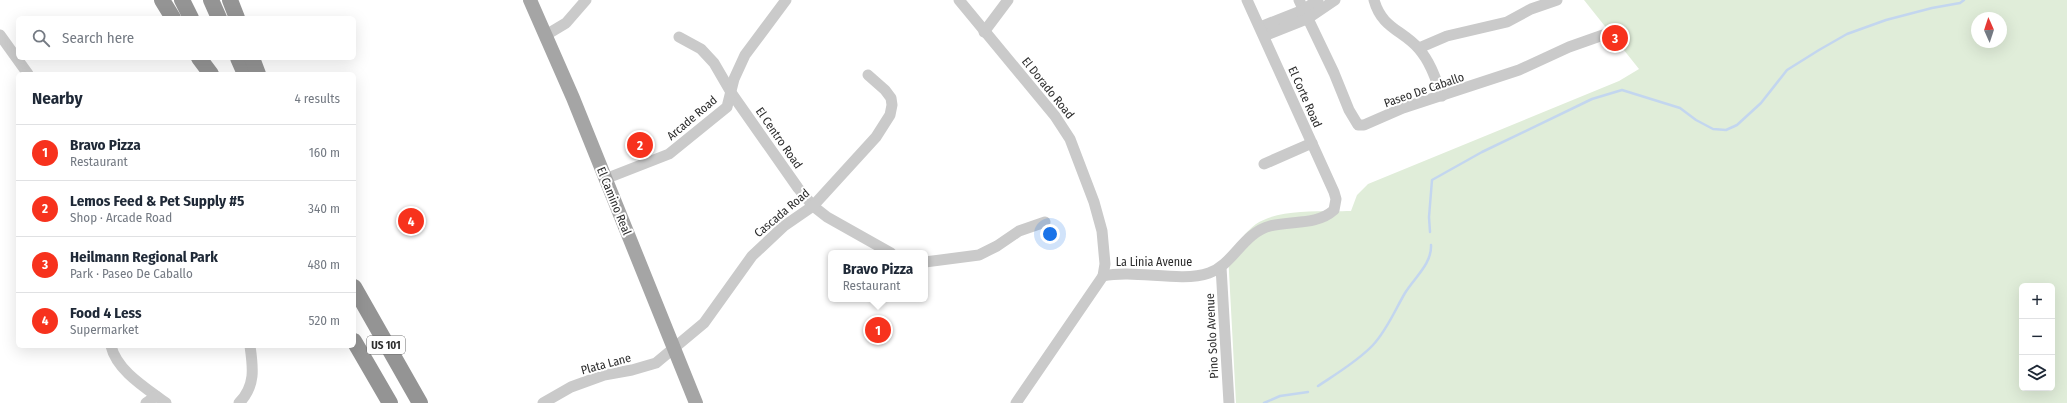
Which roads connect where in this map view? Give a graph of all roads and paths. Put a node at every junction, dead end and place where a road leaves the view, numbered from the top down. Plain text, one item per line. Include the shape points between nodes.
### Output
1 (162, 0) edge
2 (182, 0) edge
3 (211, 0) edge
4 (230, 0) edge
5 (530, 0) edge
6 (586, 0) edge
7 (786, 0) edge
8 (959, 0) edge
9 (1008, 0) edge
10 (1247, 0) edge
11 (1318, 0) edge
12 (1335, 0) edge
13 (1374, 0) edge
14 (1558, 0) edge
15 (1303, 10) edge
16 (172, 16) edge
17 (190, 16) edge
18 (218, 16) edge
19 (236, 16) edge
20 (984, 32) junction
21 (1262, 32) junction
22 (0, 35) edge
23 (546, 35) junction
24 (1603, 35) dead end
25 (679, 37) dead end
26 (1419, 48) junction
27 (16, 57) edge
28 (18, 60) edge
29 (200, 60) edge
30 (210, 60) edge
31 (239, 60) edge
32 (253, 60) edge
33 (27, 72) edge
34 (210, 72) edge
35 (215, 72) edge
36 (244, 72) edge
37 (257, 72) edge
38 (868, 75) dead end
39 (732, 94) junction
40 (1442, 96) junction
41 (1312, 143) junction
42 (1264, 164) dead end
43 (605, 178) junction
44 (813, 206) junction
45 (1045, 222) dead end
46 (886, 250) edge
47 (928, 262) edge
48 (1221, 267) junction
49 (1103, 276) junction
50 (356, 291) edge
51 (356, 344) edge
52 (112, 348) edge
53 (250, 348) edge
54 (674, 349) junction
55 (156, 396) junction
56 (146, 403) edge
57 (166, 403) edge
58 (239, 403) edge
59 (390, 403) edge
60 (420, 403) edge
61 (543, 403) edge
62 (696, 403) edge
63 (1016, 403) edge
64 (1229, 403) edge

1 - 16 highway
2 - 17 highway
3 - 18 highway
4 - 19 highway
5 - 23 main road, El Camino Real
6 - 23 street via 566,23
7 - 39 street, Arcade Road via 745,55 734,79
8 - 20 street, El Dorado Road
9 - 20 street
10 - 21 street, El Corte Road
11 - 15 street
12 - 15 street
13 - 26 street via 1377,10 1387,24
14 - 26 street via 1531,9 1508,22 1447,36
15 - 21 street via 1285,23
15 - 40 street, Paseo De Caballo via 1349,110 1358,124 1372,123 1403,108
20 - 49 street, El Dorado Road via 1055,116 1070,139 1102,231 1105,264
21 - 41 street, El Corte Road
22 - 27 street
23 - 43 main road, El Camino Real
24 - 40 street, Paseo De Caballo via 1519,70
25 - 39 street, El Centro Road via 701,49 714,63
26 - 40 street via 1434,74
28 - 33 street
29 - 34 highway
30 - 35 highway
31 - 36 highway
32 - 37 highway
38 - 44 street, Cascada Road via 891,98 890,115 868,148
39 - 43 street, Arcade Road via 727,107 669,154
39 - 44 street, El Centro Road
41 - 42 street
41 - 48 street, El Corte Road via 1336,199 1335,206 1326,217 1319,220 1279,224 1260,229 1225,260
43 - 54 main road, El Camino Real
44 - 46 street, El Centro Road via 827,217
44 - 54 street, Cascada Road via 765,242 704,323
45 - 47 street via 1019,231 979,255
48 - 49 street, La Linia Avenue via 1196,276
48 - 64 street, Pino Solo Avenue
49 - 63 street, La Linia Avenue
50 - 60 highway, US 101
51 - 59 highway, US 101
52 - 55 street via 121,366
53 - 58 street via 252,379 248,393
54 - 61 street, Plata Lane via 656,362 604,375 571,387
54 - 62 main road, El Camino Real
55 - 56 street
55 - 57 street

